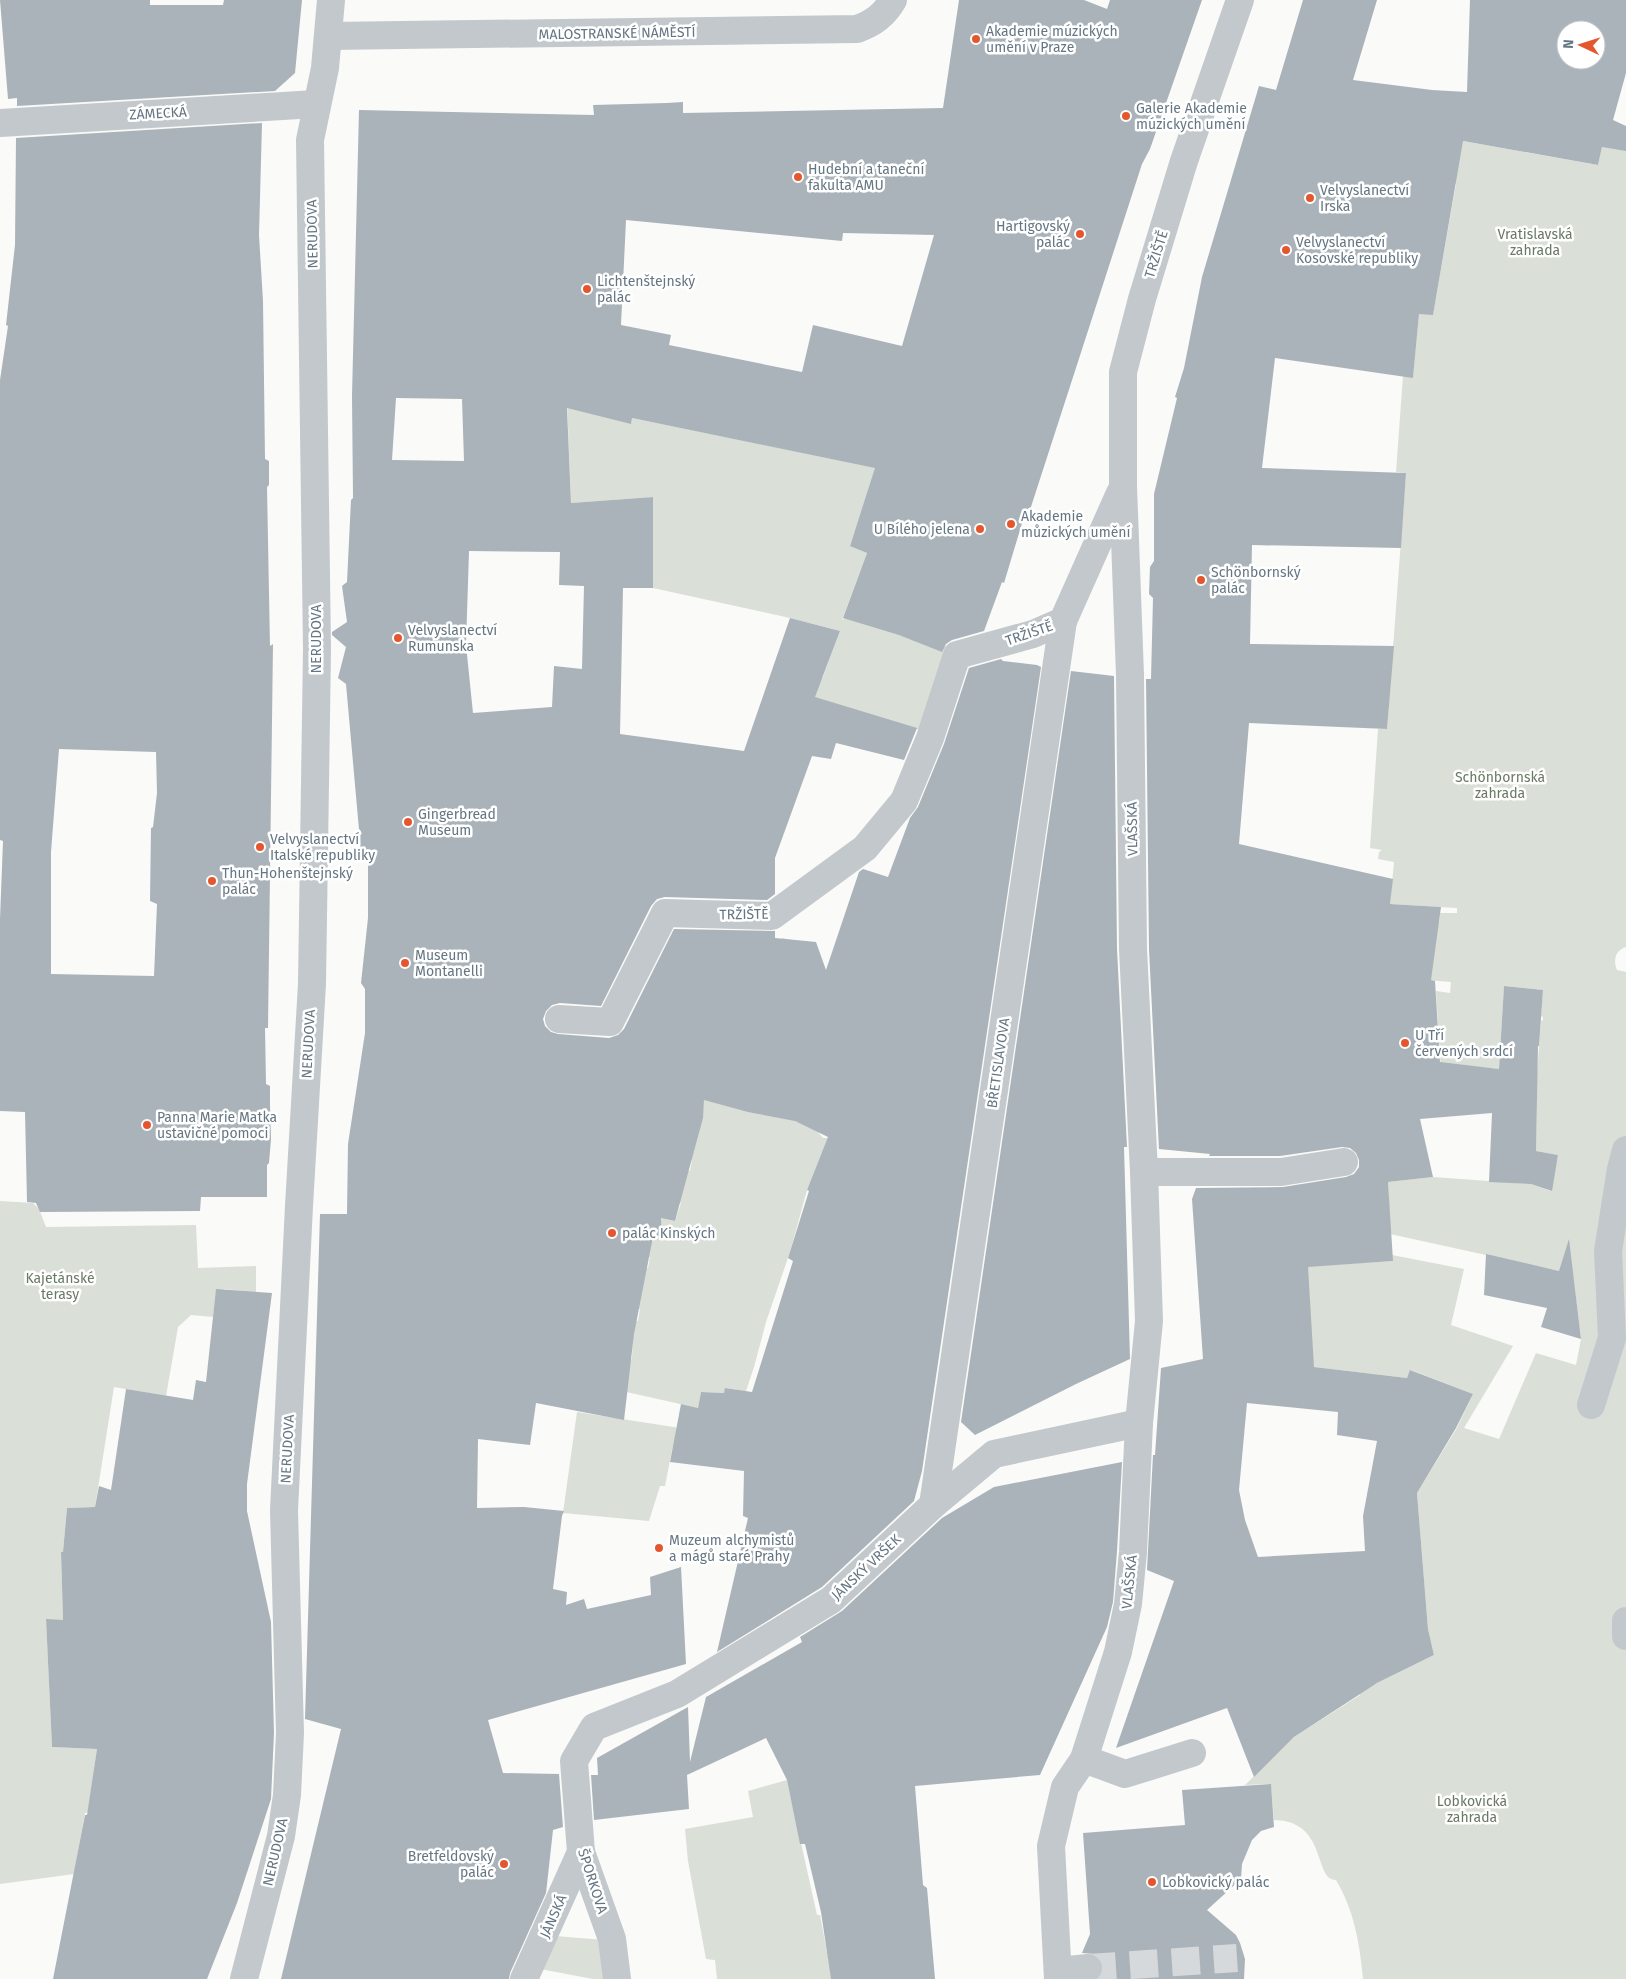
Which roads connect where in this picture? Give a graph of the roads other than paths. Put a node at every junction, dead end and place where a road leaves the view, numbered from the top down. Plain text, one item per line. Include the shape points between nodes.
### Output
1 (331, 0) edge
2 (893, 0) edge
3 (1240, 0) edge
4 (329, 36) junction
5 (316, 104) junction
6 (0, 122) edge
7 (1123, 486) junction
8 (1063, 621) junction
9 (559, 1019) dead end
10 (1626, 1150) edge
11 (1344, 1162) dead end
12 (1144, 1172) junction
13 (1591, 1405) dead end
14 (1139, 1423) junction
15 (933, 1505) junction
16 (1626, 1621) edge
17 (1626, 1636) edge
18 (594, 1727) joint
19 (1192, 1753) dead end
20 (1084, 1759) junction
21 (581, 1852) junction
22 (1088, 1968) tunnel mouth
23 (1058, 1975) edge
24 (244, 1979) edge
25 (524, 1979) edge
26 (617, 1979) edge

1 - 4 street
2 - 4 street, MALOSTRANSKÉ NÁMĚSTÍ via 880,18 857,29
3 - 7 street, TRŽIŠTĚ via 1184,161 1123,372
4 - 5 street
5 - 6 street, ZÁMECKÁ
5 - 24 street, NERUDOVA via 310,140 317,649 312,974 284,1510 290,1733 281,1836
7 - 8 street, TRŽIŠTĚ
7 - 12 street, VLAŠSKÁ via 1130,675 1133,949
8 - 9 street, TRŽIŠTĚ via 1033,634 957,655 930,738 904,801 865,848 772,916 665,914 610,1022
8 - 15 street, BŘETISLAVOVA
10 - 13 street via 1608,1251 1612,1338
11 - 12 street via 1281,1172
12 - 14 street, VLAŠSKÁ via 1149,1322
14 - 15 street, JÁNSKÝ VRŠEK via 994,1454
14 - 20 street, VLAŠSKÁ via 1128,1604 1118,1652
15 - 18 street, JÁNSKÝ VRŠEK via 831,1600 677,1694
16 - 17 street
18 - 21 street, ŠPORKOVA via 574,1761
19 - 20 street via 1125,1774
20 - 23 street, VLAŠSKÁ via 1065,1788 1051,1846
21 - 25 street, JÁNSKÁ
21 - 26 street, ŠPORKOVA via 612,1939
22 - 23 street

